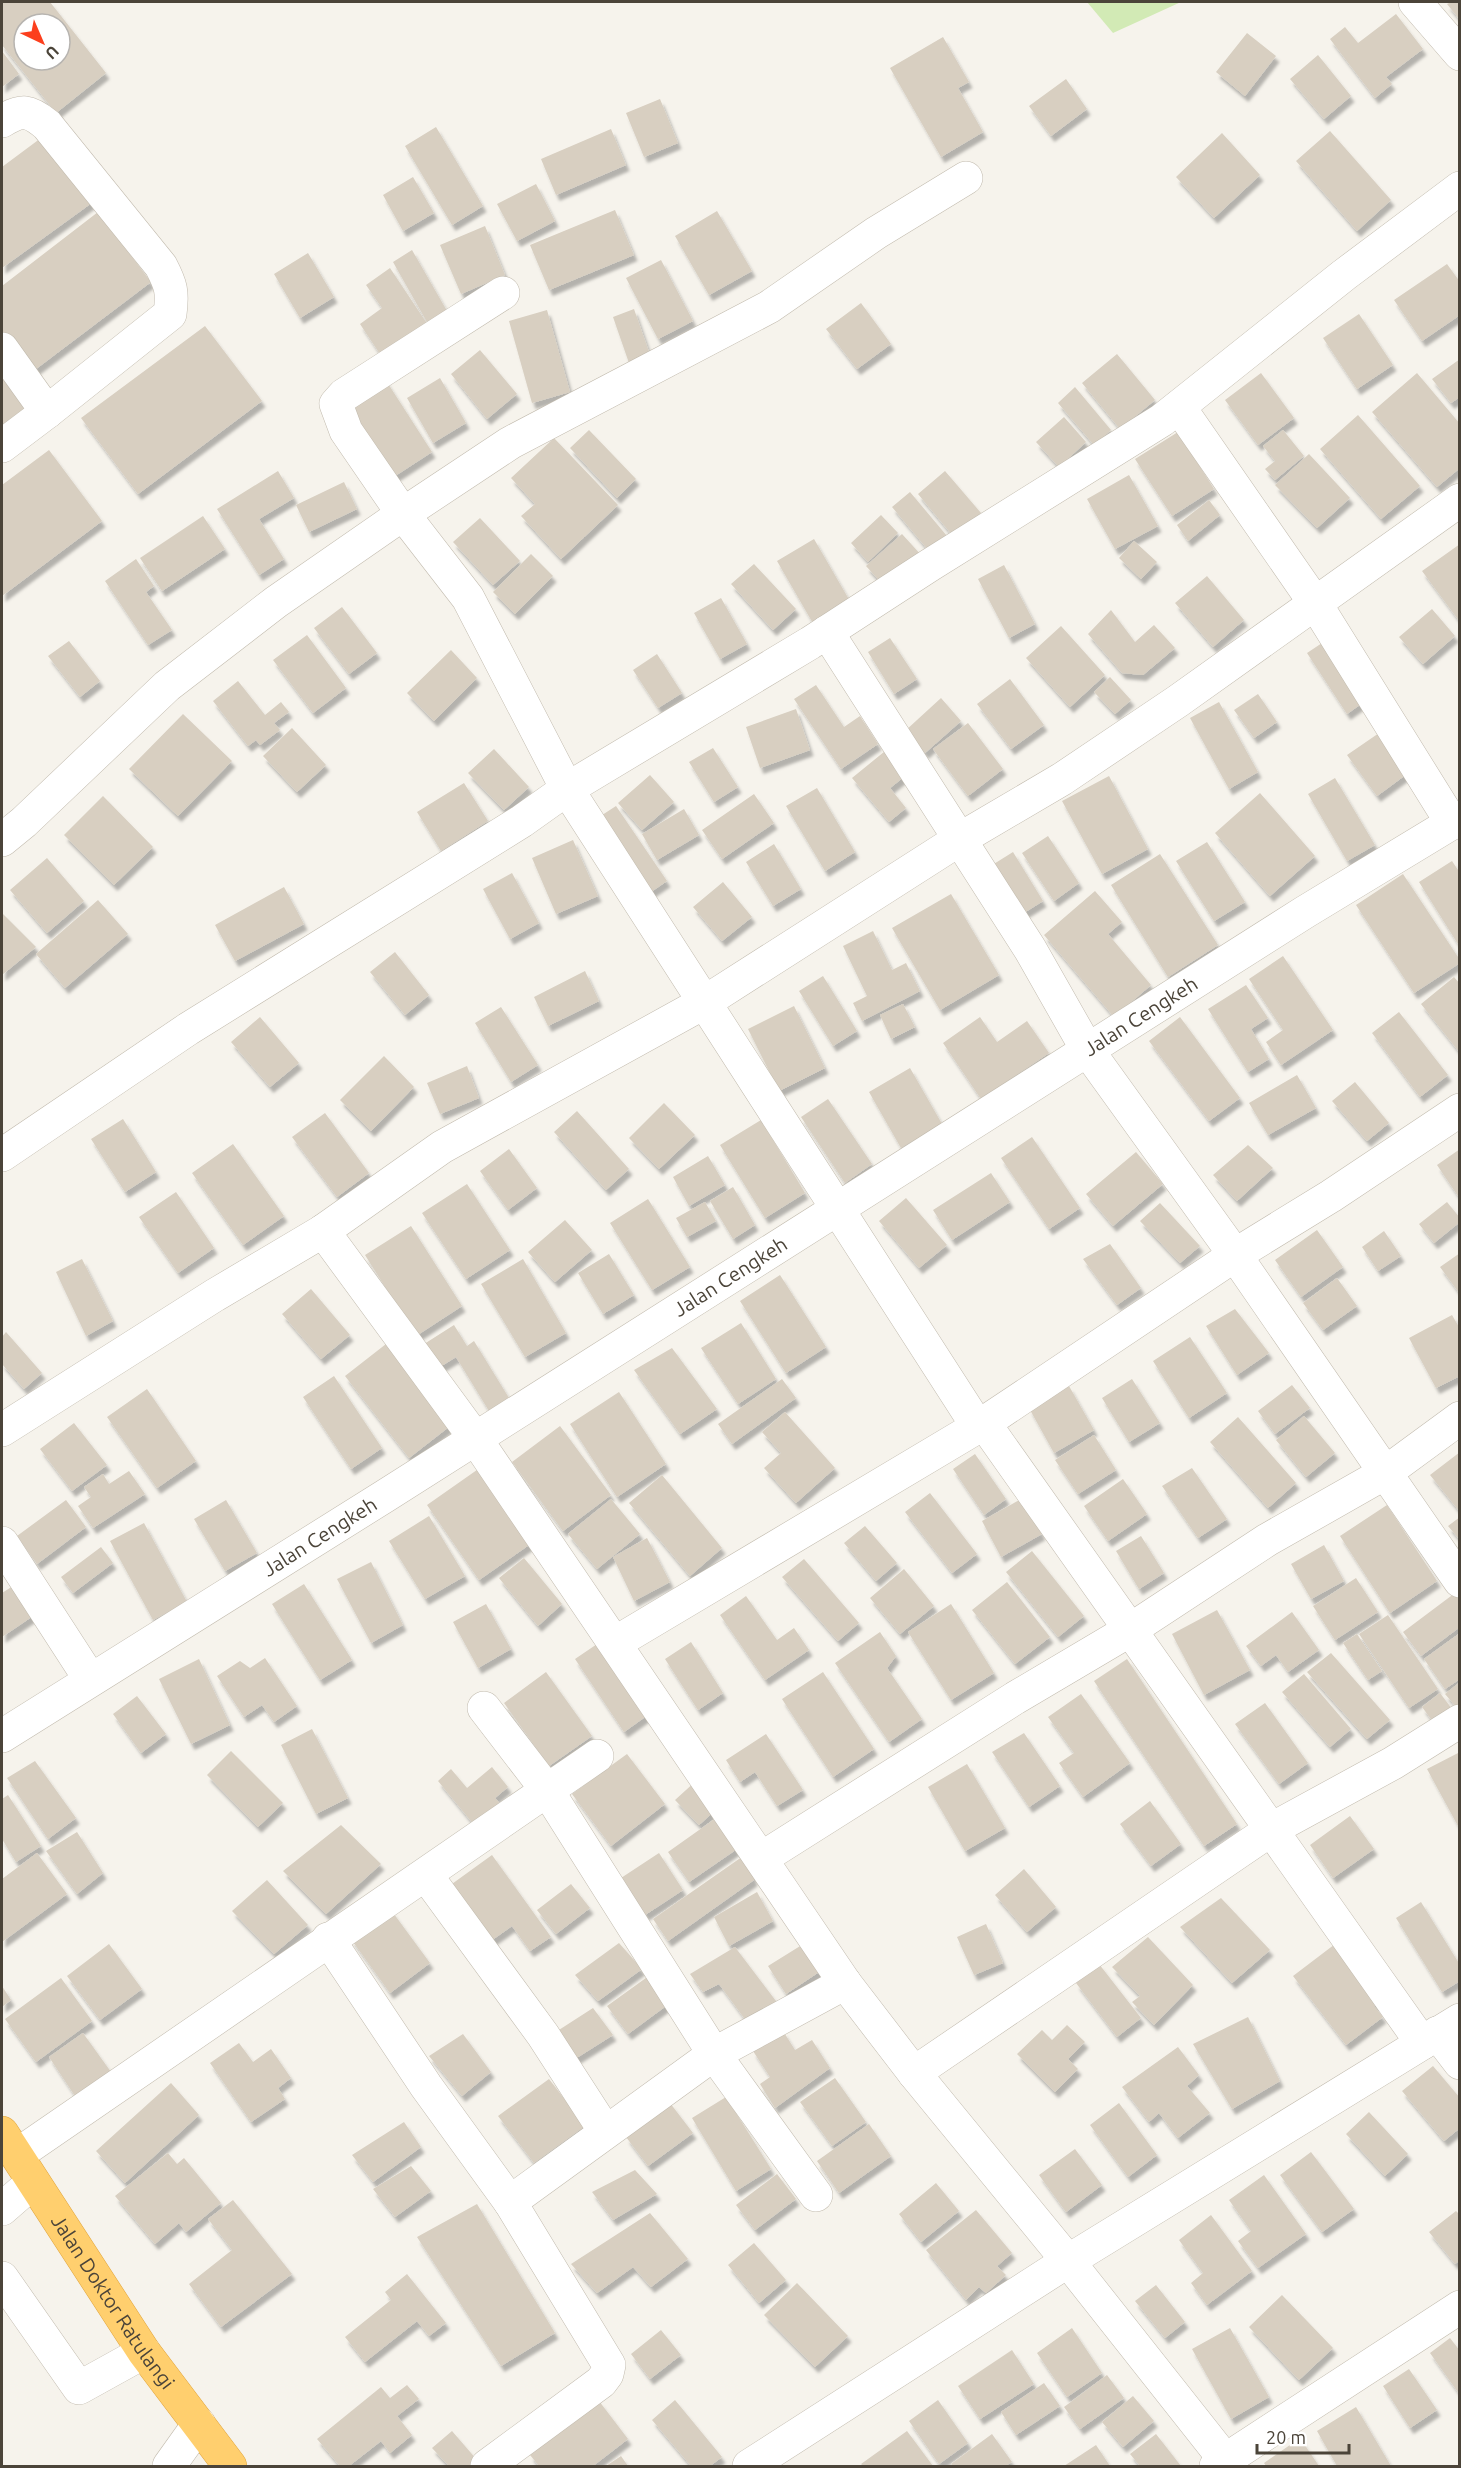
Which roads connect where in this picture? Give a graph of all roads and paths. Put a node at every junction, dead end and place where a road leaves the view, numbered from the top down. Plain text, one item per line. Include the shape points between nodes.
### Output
1 (1415, 2) edge
2 (1460, 54) edge
3 (2, 122) edge
4 (966, 178) dead end
5 (1460, 188) edge
6 (503, 293) dead end
7 (2, 349) edge
8 (1179, 406) junction
9 (47, 412) junction
10 (2, 446) edge
11 (1460, 500) edge
12 (403, 514) junction
13 (1315, 603) junction
14 (827, 632) junction
15 (567, 789) junction
16 (1456, 820) edge
17 (960, 838) junction
18 (2, 840) edge
19 (705, 1002) junction
20 (1088, 1051) junction
21 (1460, 1110) edge
22 (2, 1155) edge
23 (837, 1210) junction
24 (323, 1231) junction
25 (1235, 1255) junction
26 (1460, 1418) edge
27 (981, 1425) junction
28 (2, 1430) edge
29 (475, 1438) junction
30 (1385, 1473) junction
31 (2, 1543) edge
32 (1460, 1581) edge
33 (1130, 1630) junction
34 (615, 1643) junction
35 (90, 1679) junction
36 (484, 1708) dead end
37 (1460, 1721) edge
38 (2, 1736) edge
39 (597, 1756) dead end
40 (547, 1790) junction
41 (1272, 1829) junction
42 (762, 1858) junction
43 (426, 1875) junction
44 (328, 1940) junction
45 (845, 1983) junction
46 (1440, 2032) edge
47 (714, 2054) junction
48 (1460, 2063) edge
49 (914, 2073) junction
50 (605, 2131) junction
51 (17, 2157) edge
52 (816, 2195) dead end
53 (510, 2202) junction
54 (2, 2209) edge
55 (1068, 2261) junction
56 (2, 2278) edge
57 (1460, 2307) edge
58 (144, 2352) junction
59 (199, 2424) junction
60 (759, 2464) edge
61 (1224, 2465) edge
62 (169, 2466) edge
63 (231, 2466) edge
64 (487, 2466) edge

1 - 2 street
3 - 9 street via 26,112 47,125 161,266 171,284 170,314
4 - 12 street via 876,233 768,307 510,442
5 - 8 street
6 - 12 street via 344,394 336,404 346,431
7 - 9 street
8 - 13 street
8 - 14 street
9 - 10 street
11 - 13 street
12 - 15 street via 468,598
12 - 18 street via 276,602 167,686
13 - 16 street
13 - 17 street via 1072,772
14 - 15 street
14 - 17 street
15 - 19 street
15 - 22 street via 188,1029
16 - 20 street, Jalan Cengkeh
17 - 19 street
17 - 20 street
19 - 23 street
19 - 24 street via 442,1147
20 - 23 street, Jalan Cengkeh
20 - 25 street
21 - 25 street
23 - 27 street
23 - 29 street, Jalan Cengkeh
24 - 28 street
24 - 29 street
25 - 27 street
25 - 30 street
26 - 30 street
27 - 33 street
27 - 34 street
29 - 34 street
29 - 35 street, Jalan Cengkeh
30 - 32 street
30 - 33 street via 1268,1540
31 - 35 street
33 - 41 street
33 - 42 street
34 - 42 street
35 - 38 street, Jalan Cengkeh
36 - 40 street
37 - 41 street via 1393,1763
39 - 40 street
40 - 43 street
40 - 47 street
41 - 46 street
41 - 49 street
42 - 45 street
43 - 44 street
43 - 50 street via 543,2036
44 - 51 street
44 - 53 street
45 - 47 street
45 - 49 street
46 - 48 street
46 - 55 street
47 - 50 street
47 - 52 street
49 - 55 street
50 - 53 street
51 - 54 street
51 - 58 highway, Jalan Doktor Ratulangi
53 - 64 street via 609,2365 601,2382
55 - 60 street
55 - 61 street
56 - 58 street via 79,2388
57 - 61 street
58 - 59 highway, Jalan Doktor Ratulangi
59 - 62 street
59 - 63 highway, Jalan Doktor Ratulangi

